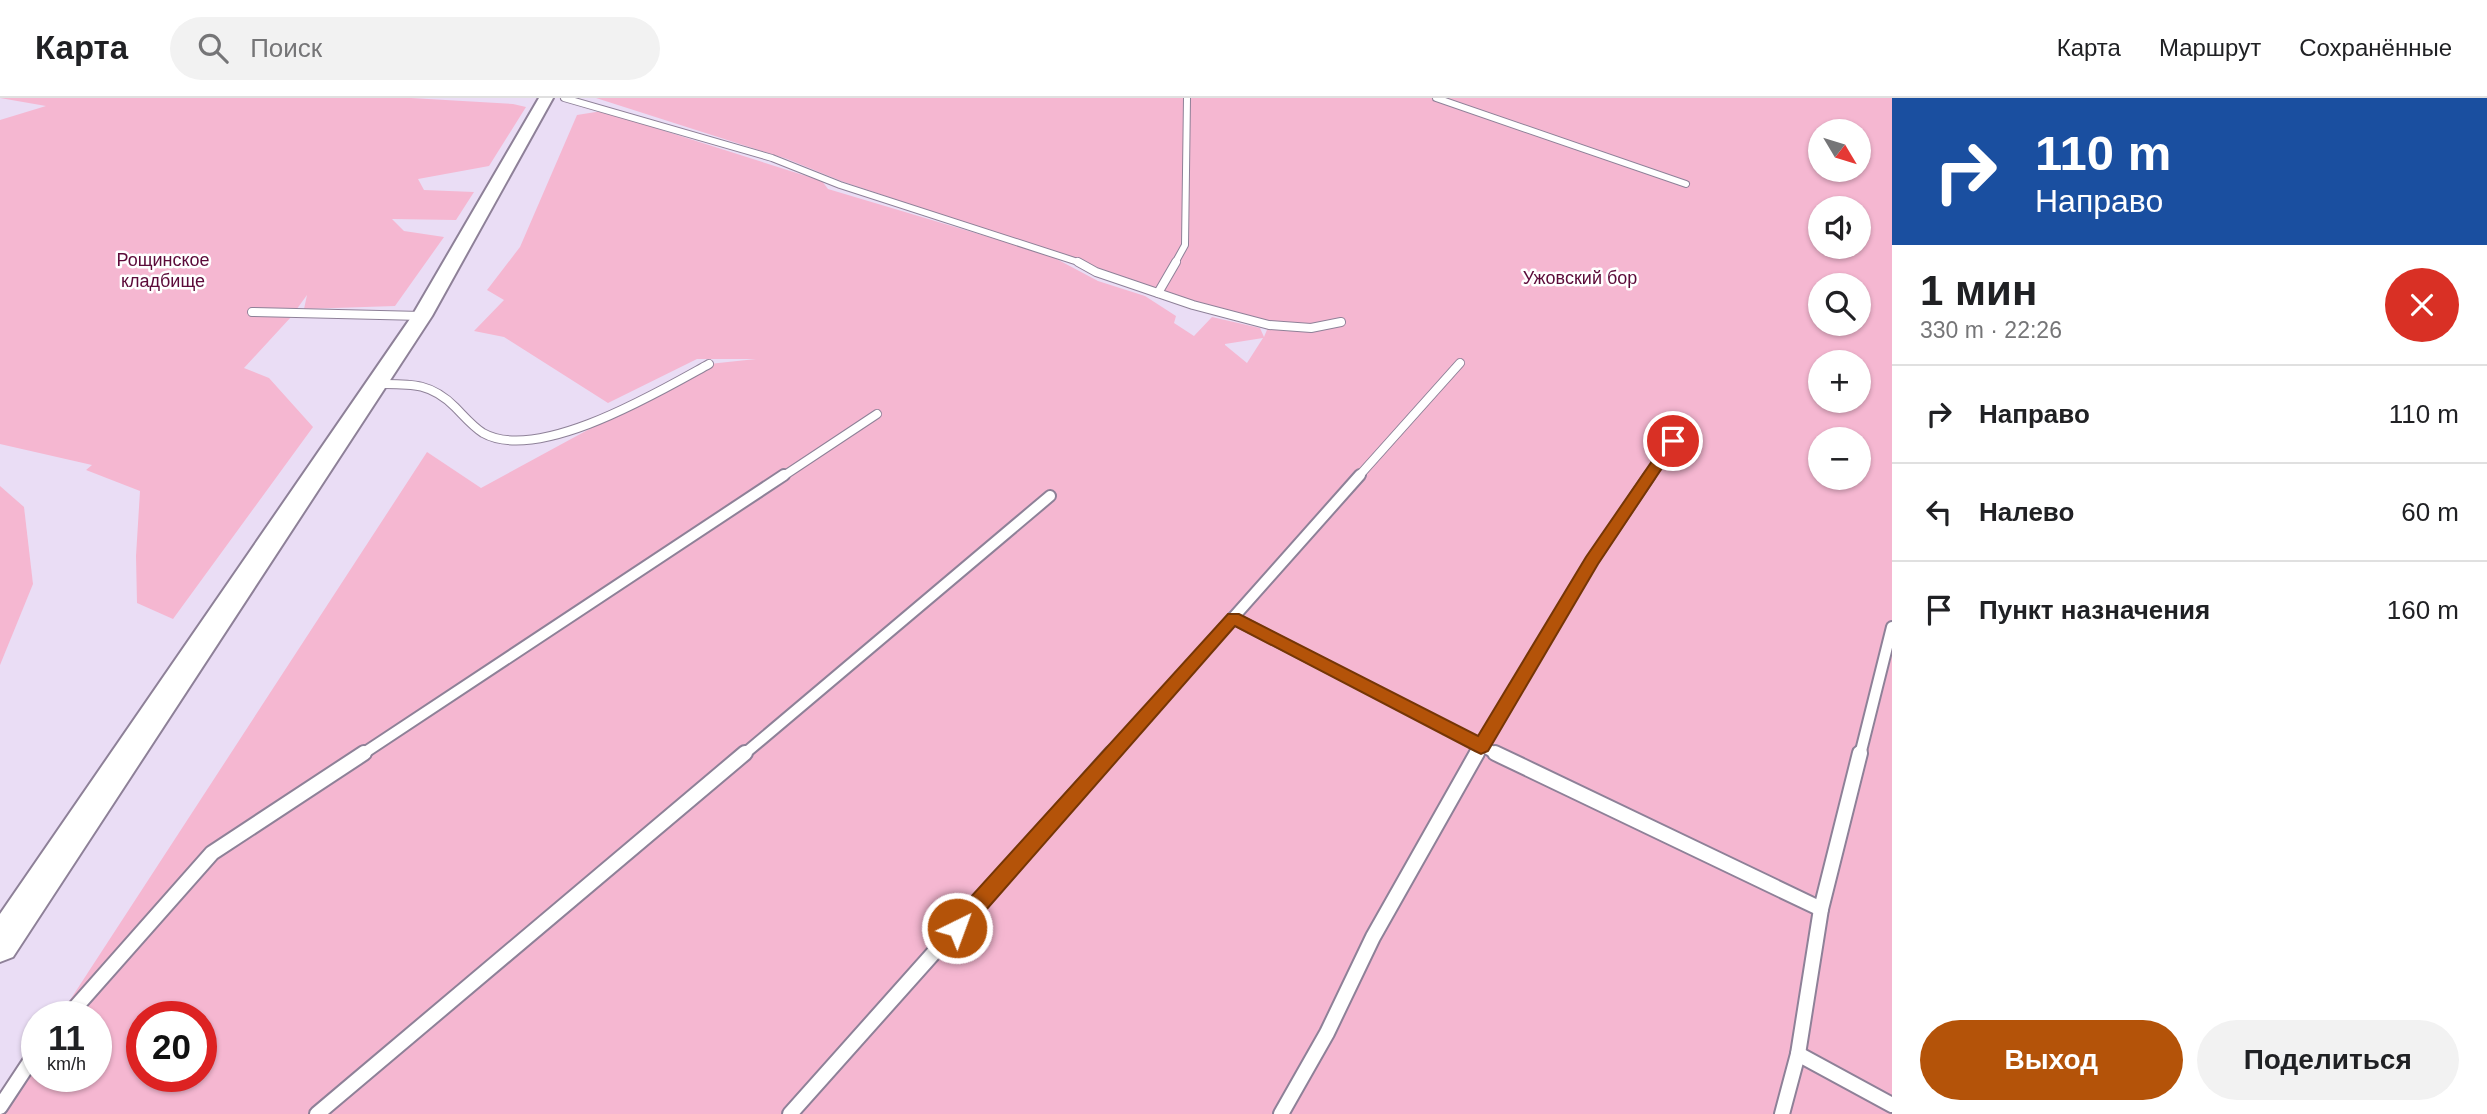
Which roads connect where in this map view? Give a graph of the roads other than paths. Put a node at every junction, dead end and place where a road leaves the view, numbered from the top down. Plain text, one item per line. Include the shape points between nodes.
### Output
1 (546, 98) edge
2 (564, 98) edge
3 (1187, 98) edge
4 (1436, 98) edge
5 (1686, 184) dead end
6 (1158, 293) junction
7 (252, 312) dead end
8 (422, 316) junction
9 (1341, 322) dead end
10 (1460, 363) dead end
11 (709, 364) dead end
12 (376, 384) junction
13 (877, 414) dead end
14 (1673, 441) dead end
15 (1050, 496) dead end
16 (1233, 618) junction
17 (1892, 627) edge
18 (1481, 746) junction
19 (1821, 909) junction
20 (0, 945) edge
21 (81, 1001) edge
22 (1798, 1054) junction
23 (21, 1075) edge
24 (1892, 1105) edge
25 (0, 1107) edge
26 (317, 1114) edge
27 (790, 1114) edge
28 (1281, 1114) edge
29 (1782, 1114) edge

1 - 8 street
2 - 6 lane via 772,158 852,189 1073,259 1096,272
3 - 6 lane via 1185,245
4 - 5 lane
6 - 9 lane via 1269,325 1311,328
7 - 8 lane
8 - 12 street
10 - 16 lane
11 - 12 lane via 620,412 573,430 514,438 487,435 436,390
12 - 20 street
13 - 21 lane via 212,853
14 - 18 lane via 1592,561
15 - 26 lane
16 - 18 lane
16 - 27 lane
17 - 19 lane
18 - 19 lane
18 - 28 lane via 1373,937
19 - 22 lane
22 - 24 lane
22 - 29 lane
23 - 25 lane

